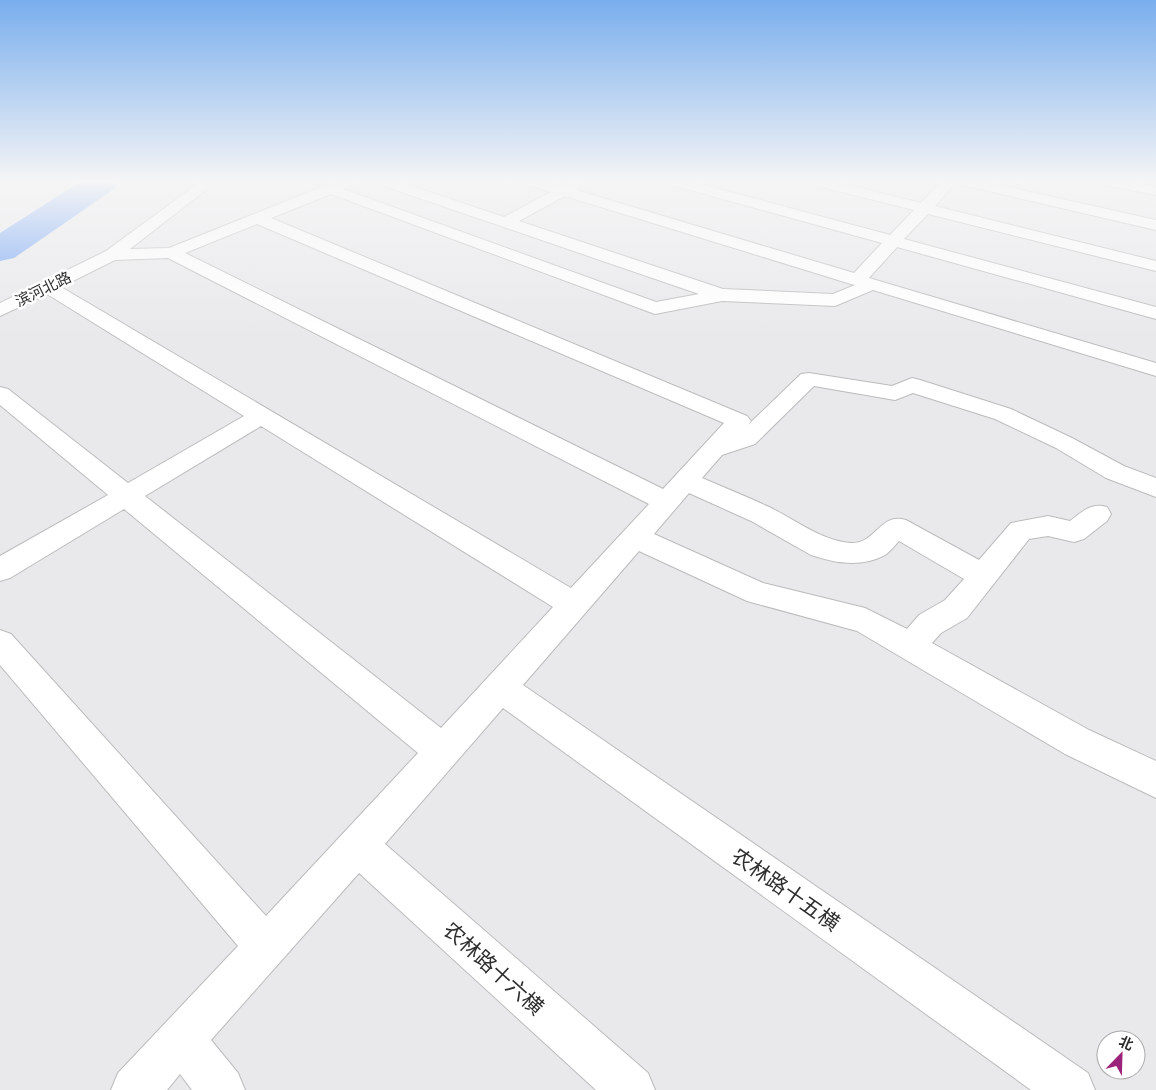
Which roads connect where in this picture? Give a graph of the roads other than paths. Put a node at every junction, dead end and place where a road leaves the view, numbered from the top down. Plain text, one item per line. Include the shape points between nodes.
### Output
1 (141, 233) edge
2 (219, 233) edge
3 (292, 233) edge
4 (450, 233) edge
5 (538, 233) edge
6 (702, 233) edge
7 (863, 233) edge
8 (901, 233) edge
9 (1023, 233) edge
10 (893, 241) junction
11 (171, 252) junction
12 (112, 255) junction
13 (1156, 266) edge
14 (864, 282) junction
15 (48, 287) junction
16 (722, 295) junction
17 (0, 310) edge
18 (1156, 313) edge
19 (1156, 370) edge
20 (0, 394) edge
21 (261, 416) junction
22 (712, 451) junction
23 (686, 481) junction
24 (1156, 488) edge
25 (125, 495) junction
26 (667, 502) junction
27 (1098, 514) dead end
28 (635, 537) junction
29 (0, 570) edge
30 (983, 576) junction
31 (574, 605) junction
32 (0, 643) edge
33 (910, 647) junction
34 (500, 687) junction
35 (443, 751) junction
36 (1156, 780) edge
37 (358, 846) junction
38 (266, 947) junction
39 (182, 1039) junction
40 (135, 1090) edge
41 (221, 1090) edge
42 (631, 1090) edge
43 (1072, 1090) edge

1 - 12 street, 滨河北路
2 - 11 street
3 - 22 street via 739,421
4 - 16 street via 655,308
5 - 16 street
6 - 14 street
7 - 10 street
8 - 10 street
9 - 13 street
10 - 14 street
10 - 18 street
11 - 12 street
11 - 26 street
12 - 15 street, 滨河北路
14 - 16 street via 834,300
14 - 19 street
15 - 17 street, 滨河北路
15 - 21 street
20 - 25 street
21 - 25 street
21 - 31 street
22 - 23 street
22 - 24 street via 747,439 809,379 895,393 912,385 1003,414 1115,472
23 - 26 street
23 - 30 street via 760,514 821,548 852,554 876,547 897,527
25 - 29 street
25 - 35 street
26 - 28 street
27 - 30 street via 1074,532 1048,526 1021,530
28 - 31 street
28 - 33 street via 757,593 865,621
30 - 33 street via 956,609 930,624
31 - 34 street
32 - 38 street
33 - 36 street via 1077,742
34 - 35 street
34 - 43 street, 农林路十五横
35 - 37 street
37 - 38 street
37 - 42 street, 农林路十六横
38 - 39 street
39 - 40 street
39 - 41 street

